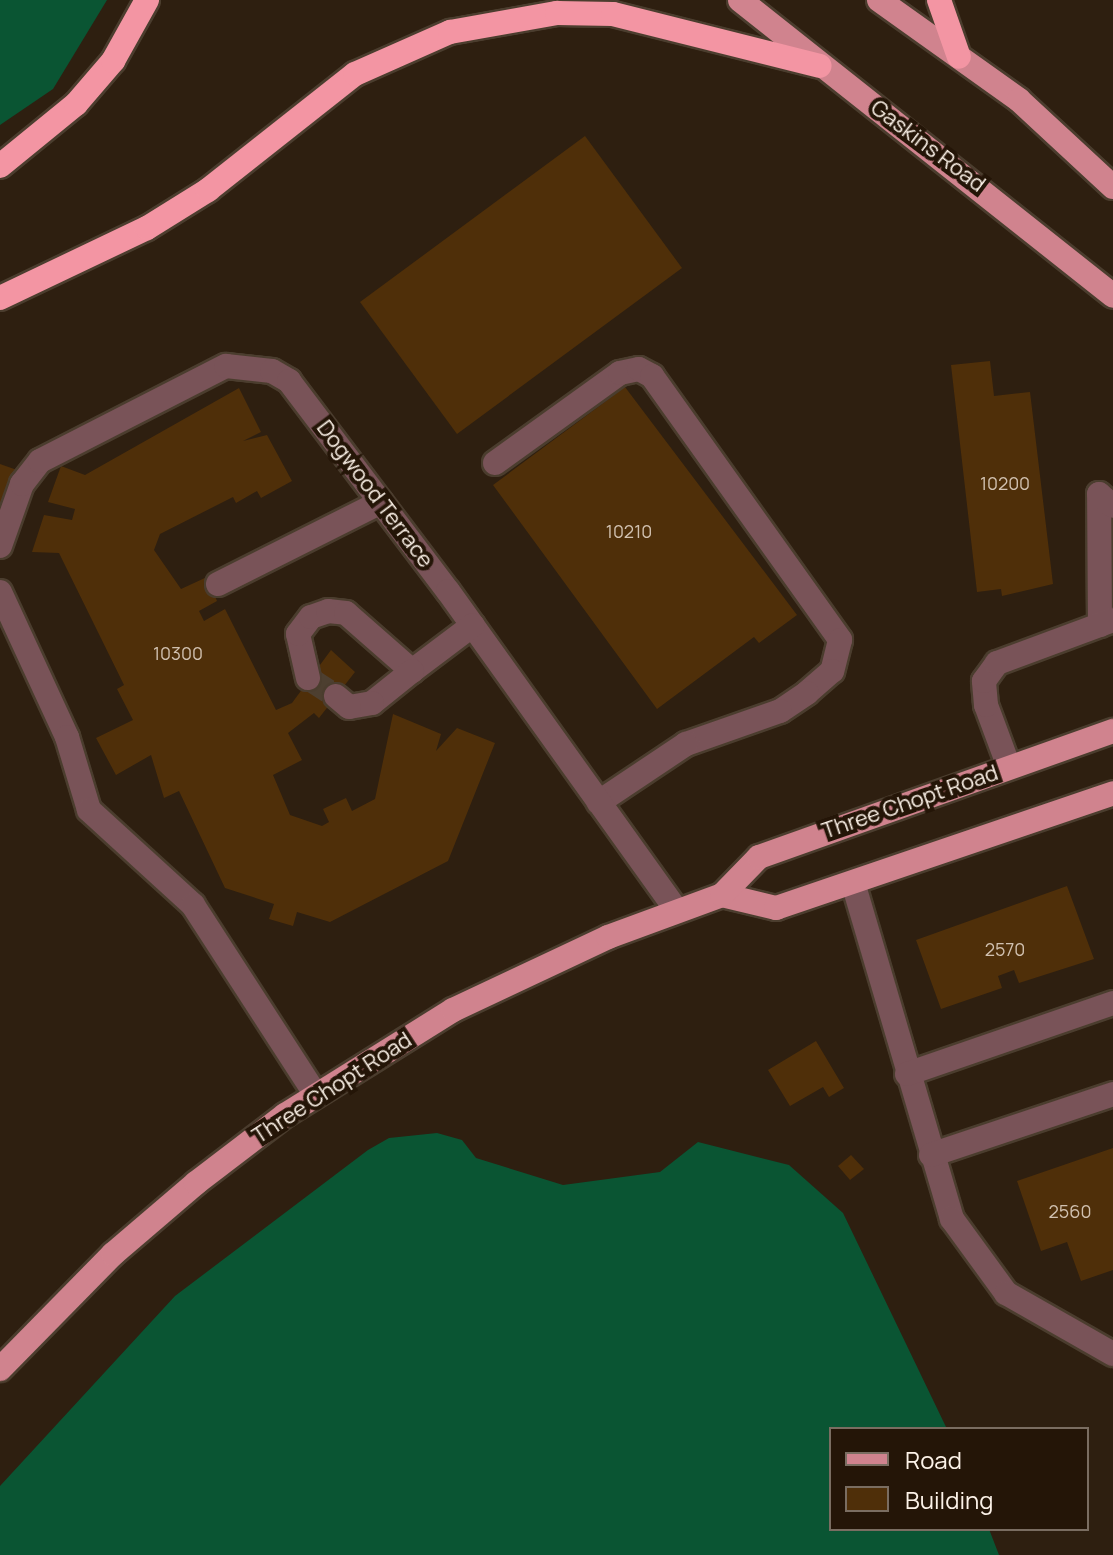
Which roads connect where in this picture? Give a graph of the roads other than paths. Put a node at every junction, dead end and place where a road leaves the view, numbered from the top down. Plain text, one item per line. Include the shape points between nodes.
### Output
1 (147, 0) edge
2 (740, 0) edge
3 (879, 0) edge
4 (939, 0) edge
5 (959, 57) junction
6 (820, 66) junction
7 (0, 166) edge
8 (1113, 187) edge
9 (1113, 296) edge
10 (0, 298) edge
11 (495, 463) dead end
12 (381, 502) junction
13 (1113, 506) edge
14 (0, 546) edge
15 (218, 584) dead end
16 (0, 592) edge
17 (1107, 622) edge
18 (473, 625) junction
19 (412, 671) junction
20 (308, 678) tunnel mouth
21 (336, 696) tunnel mouth
22 (1113, 731) edge
23 (1009, 767) junction
24 (1113, 793) edge
25 (599, 802) junction
26 (854, 886) junction
27 (722, 895) junction
28 (676, 910) junction
29 (1113, 1003) edge
30 (907, 1074) junction
31 (1113, 1094) edge
32 (316, 1095) junction
33 (931, 1155) junction
34 (1113, 1354) edge
35 (0, 1369) edge

1 - 7 highway via 113,61 76,104
2 - 6 main road, Gaskins Road
3 - 5 main road
4 - 5 highway
5 - 8 main road
6 - 9 main road, Gaskins Road
6 - 10 highway via 613,14 557,13 450,32 355,74 208,190 147,228
11 - 25 street via 620,373 639,369 652,376 840,640 832,671 807,693 780,711 686,744
12 - 14 street, Dogwood Terrace via 289,381 248,364 226,366 40,461 22,484
12 - 15 street
12 - 18 street, Dogwood Terrace
13 - 17 street via 1099,494
16 - 32 street via 67,737 89,810 193,905
17 - 23 street via 997,663 984,681
18 - 19 street
18 - 25 street, Dogwood Terrace
19 - 20 street via 346,613 328,611 311,617 298,634
19 - 21 street via 372,703 349,707
22 - 23 main road, Three Chopt Road
23 - 27 main road, Three Chopt Road via 759,857
24 - 26 main road
25 - 28 street, Dogwood Terrace
26 - 27 main road via 776,908
26 - 30 street
27 - 28 main road, Three Chopt Road
28 - 32 main road, Three Chopt Road via 453,1010
29 - 30 street
30 - 33 street
31 - 33 street
32 - 35 main road, Three Chopt Road via 113,1254
33 - 34 street via 952,1219 1006,1293

